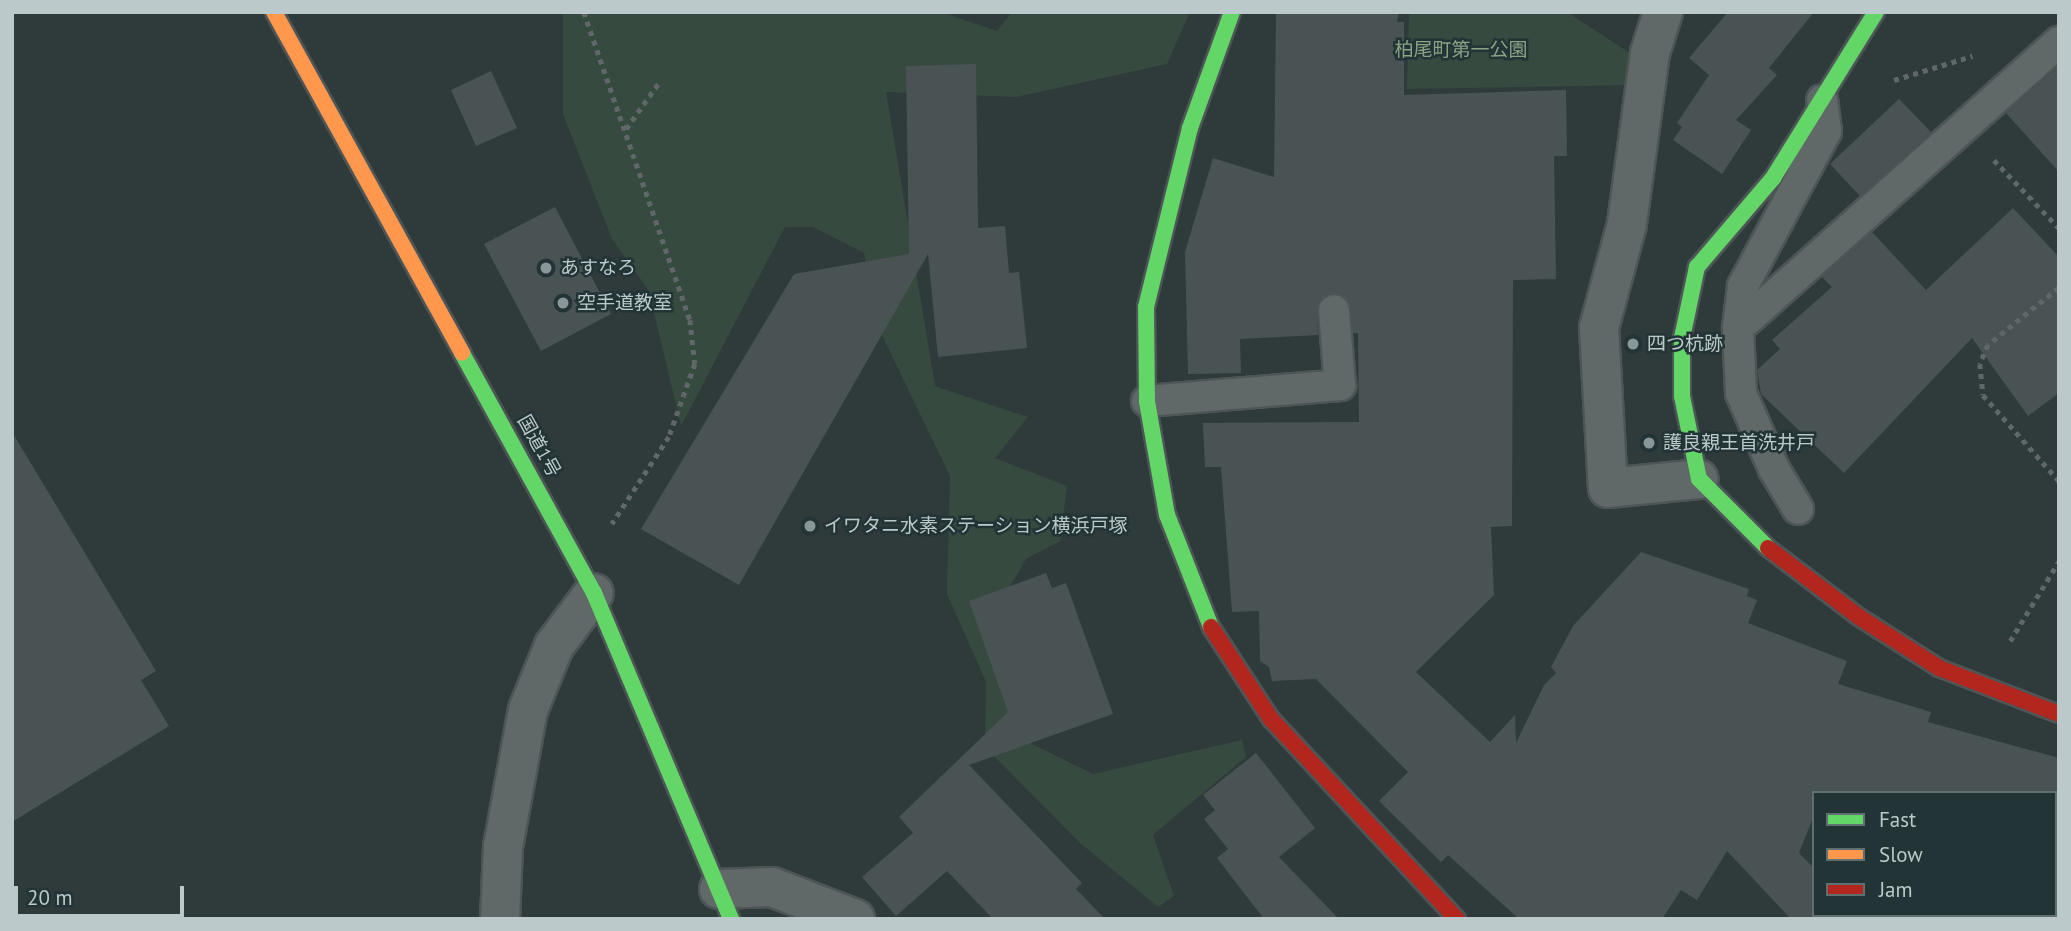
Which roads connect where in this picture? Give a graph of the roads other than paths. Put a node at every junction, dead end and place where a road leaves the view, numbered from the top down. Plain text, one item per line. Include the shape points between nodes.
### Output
1 (274, 12) edge
2 (1233, 12) edge
3 (1663, 12) edge
4 (1877, 12) edge
5 (2059, 42) edge
6 (1822, 100) junction
7 (1334, 310) dead end
8 (1738, 328) junction
9 (1147, 401) junction
10 (1699, 479) junction
11 (1798, 509) dead end
12 (594, 593) junction
13 (2059, 714) edge
14 (725, 904) edge
15 (500, 919) edge
16 (855, 919) edge
17 (1457, 919) edge

1 - 12 main road, 国道1号
2 - 9 main road via 1190,128 1146,307
3 - 10 street via 1650,53 1627,224 1599,328 1608,488
4 - 6 main road
5 - 8 lane
6 - 8 lane via 1826,131 1743,286
6 - 10 main road via 1773,178 1696,267 1682,338 1682,396
7 - 9 lane via 1340,385
8 - 11 lane via 1741,393 1774,469
9 - 17 main road via 1167,515 1206,619 1271,719
10 - 13 main road via 1763,544 1859,617 1939,668 1988,678
12 - 14 main road, 国道1号
12 - 15 street via 554,646 528,710 503,847
14 - 16 street via 772,887

